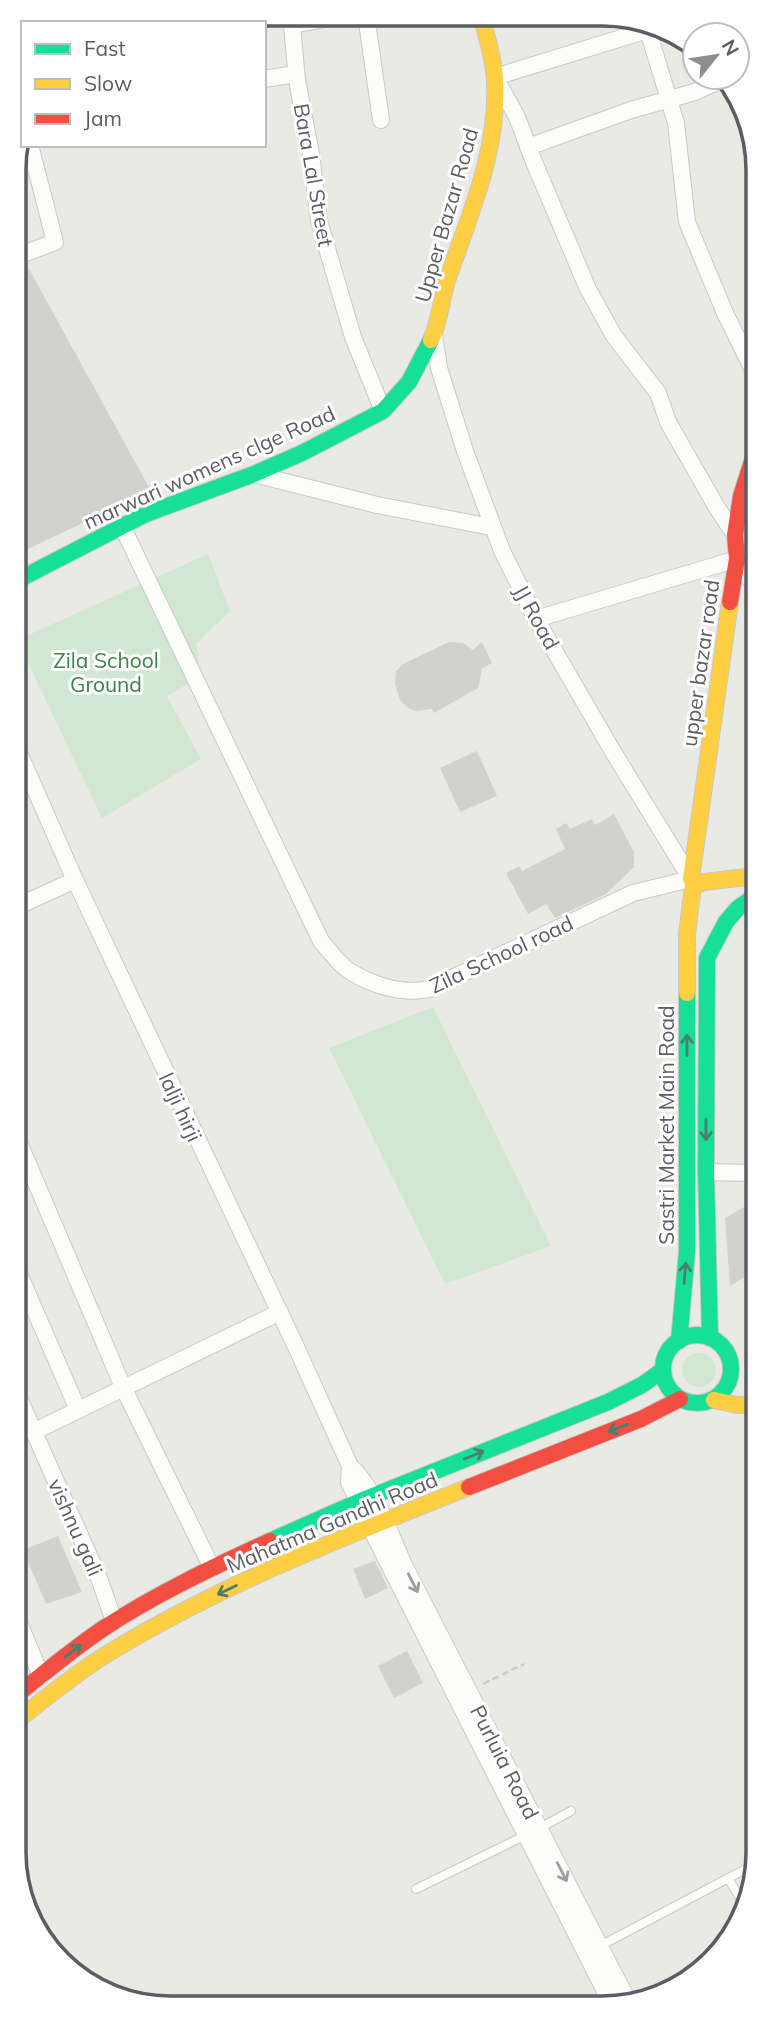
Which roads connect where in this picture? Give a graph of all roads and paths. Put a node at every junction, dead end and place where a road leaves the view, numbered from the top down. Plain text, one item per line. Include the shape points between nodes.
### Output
1 (484, 26) edge
2 (292, 27) edge
3 (368, 27) edge
4 (638, 31) edge
5 (651, 35) edge
6 (296, 74) junction
7 (495, 77) junction
8 (266, 79) edge
9 (697, 91) edge
10 (668, 99) junction
11 (382, 120) dead end
12 (31, 147) edge
13 (528, 147) junction
14 (27, 253) edge
15 (434, 334) junction
16 (746, 355) edge
17 (383, 411) junction
18 (254, 474) junction
19 (746, 481) edge
20 (122, 526) junction
21 (491, 527) junction
22 (735, 535) junction
23 (737, 559) junction
24 (746, 572) edge
25 (27, 575) edge
26 (536, 619) junction
27 (27, 770) edge
28 (746, 877) edge
29 (75, 880) junction
30 (694, 882) junction
31 (746, 901) edge
32 (27, 902) edge
33 (690, 910) joint
34 (26, 1171) edge
35 (706, 1172) junction
36 (745, 1173) edge
37 (26, 1289) edge
38 (280, 1312) junction
39 (710, 1338) junction
40 (679, 1341) junction
41 (663, 1370) junction
42 (731, 1373) junction
43 (123, 1387) junction
44 (745, 1387) edge
45 (680, 1399) junction
46 (714, 1400) junction
47 (745, 1405) edge
48 (78, 1410) junction
49 (26, 1416) edge
50 (33, 1432) junction
51 (365, 1499) junction
52 (377, 1524) junction
53 (212, 1568) junction
54 (114, 1621) junction
55 (26, 1640) edge
56 (524, 1664) dead end
57 (41, 1676) junction
58 (26, 1688) edge
59 (468, 1691) junction
60 (26, 1714) edge
61 (571, 1811) dead end
62 (533, 1832) junction
63 (744, 1870) edge
64 (728, 1878) junction
65 (416, 1889) dead end
66 (739, 1896) edge
67 (600, 1946) junction
68 (625, 1994) edge
69 (608, 1996) edge

1 - 7 main road, Upper Bazar Road
2 - 6 street, Bara Lal Street
3 - 11 street
4 - 7 street
5 - 10 street
6 - 8 street
6 - 17 street, Bara Lal Street via 319,221 353,337
7 - 13 street
7 - 15 main road, Upper Bazar Road via 491,144 442,294
9 - 10 street
10 - 13 street
10 - 16 street via 676,124 687,222
12 - 14 street via 55,242
13 - 22 street via 589,289 614,335 659,393 668,422
15 - 17 main road, Upper Bazar Road via 409,382
15 - 21 street, JJ Road via 439,368
17 - 18 main road, marwari womens clge Road
18 - 20 main road, marwari womens clge Road
18 - 21 street
19 - 22 main road, upper bazar road
20 - 25 main road, marwari womens clge Road
20 - 30 street, Zila School road via 321,941 346,969 378,984 415,992 429,989 634,893
21 - 26 street, JJ Road
22 - 23 main road, upper bazar road
23 - 24 street
23 - 26 street
23 - 30 main road, upper bazar road
26 - 30 street, JJ Road
27 - 29 street, lalji hirji
28 - 30 main road
29 - 32 street
29 - 38 street, lalji hirji
30 - 33 main road, upper bazar road
31 -> 35 main road via 737,906 707,958
40 -> 33 main road, Sastri Market Main Road via 687,1252
34 - 43 street
35 - 36 street
35 - 39 main road
37 - 48 street
38 - 43 street
38 - 51 street, lalji hirji via 349,1466 349,1482
39 - 40 main road via 688,1336
39 - 42 main road via 727,1352
40 - 41 main road via 670,1349
41 - 45 main road via 665,1381
51 -> 41 main road, Mahatma Gandhi Road via 608,1402
42 - 44 main road
42 - 46 main road
43 - 48 street
43 - 53 street
45 - 46 main road via 690,1403
45 -> 52 main road, Mahatma Gandhi Road via 641,1419
46 - 47 main road
48 - 50 street
49 - 50 street, vishnu gali
50 - 54 street, vishnu gali
51 - 52 street, lalji hirji
51 - 53 main road, Mahatma Gandhi Road
52 -> 59 street, Purluia Road
52 -> 60 main road, Mahatma Gandhi Road via 157,1625 92,1664
52 - 62 street, Purluia Road
53 - 54 main road, Mahatma Gandhi Road
57 -> 54 main road, Mahatma Gandhi Road
55 - 57 street
56 - 59 path
57 - 58 main road, Mahatma Gandhi Road
59 - 62 street, Purluia Road
61 - 62 lane
62 - 65 lane
62 -> 67 street, Purluia Road
62 - 69 street, Purluia Road
63 - 64 lane
64 - 66 lane
64 - 67 lane
67 - 68 street, Purluia Road

